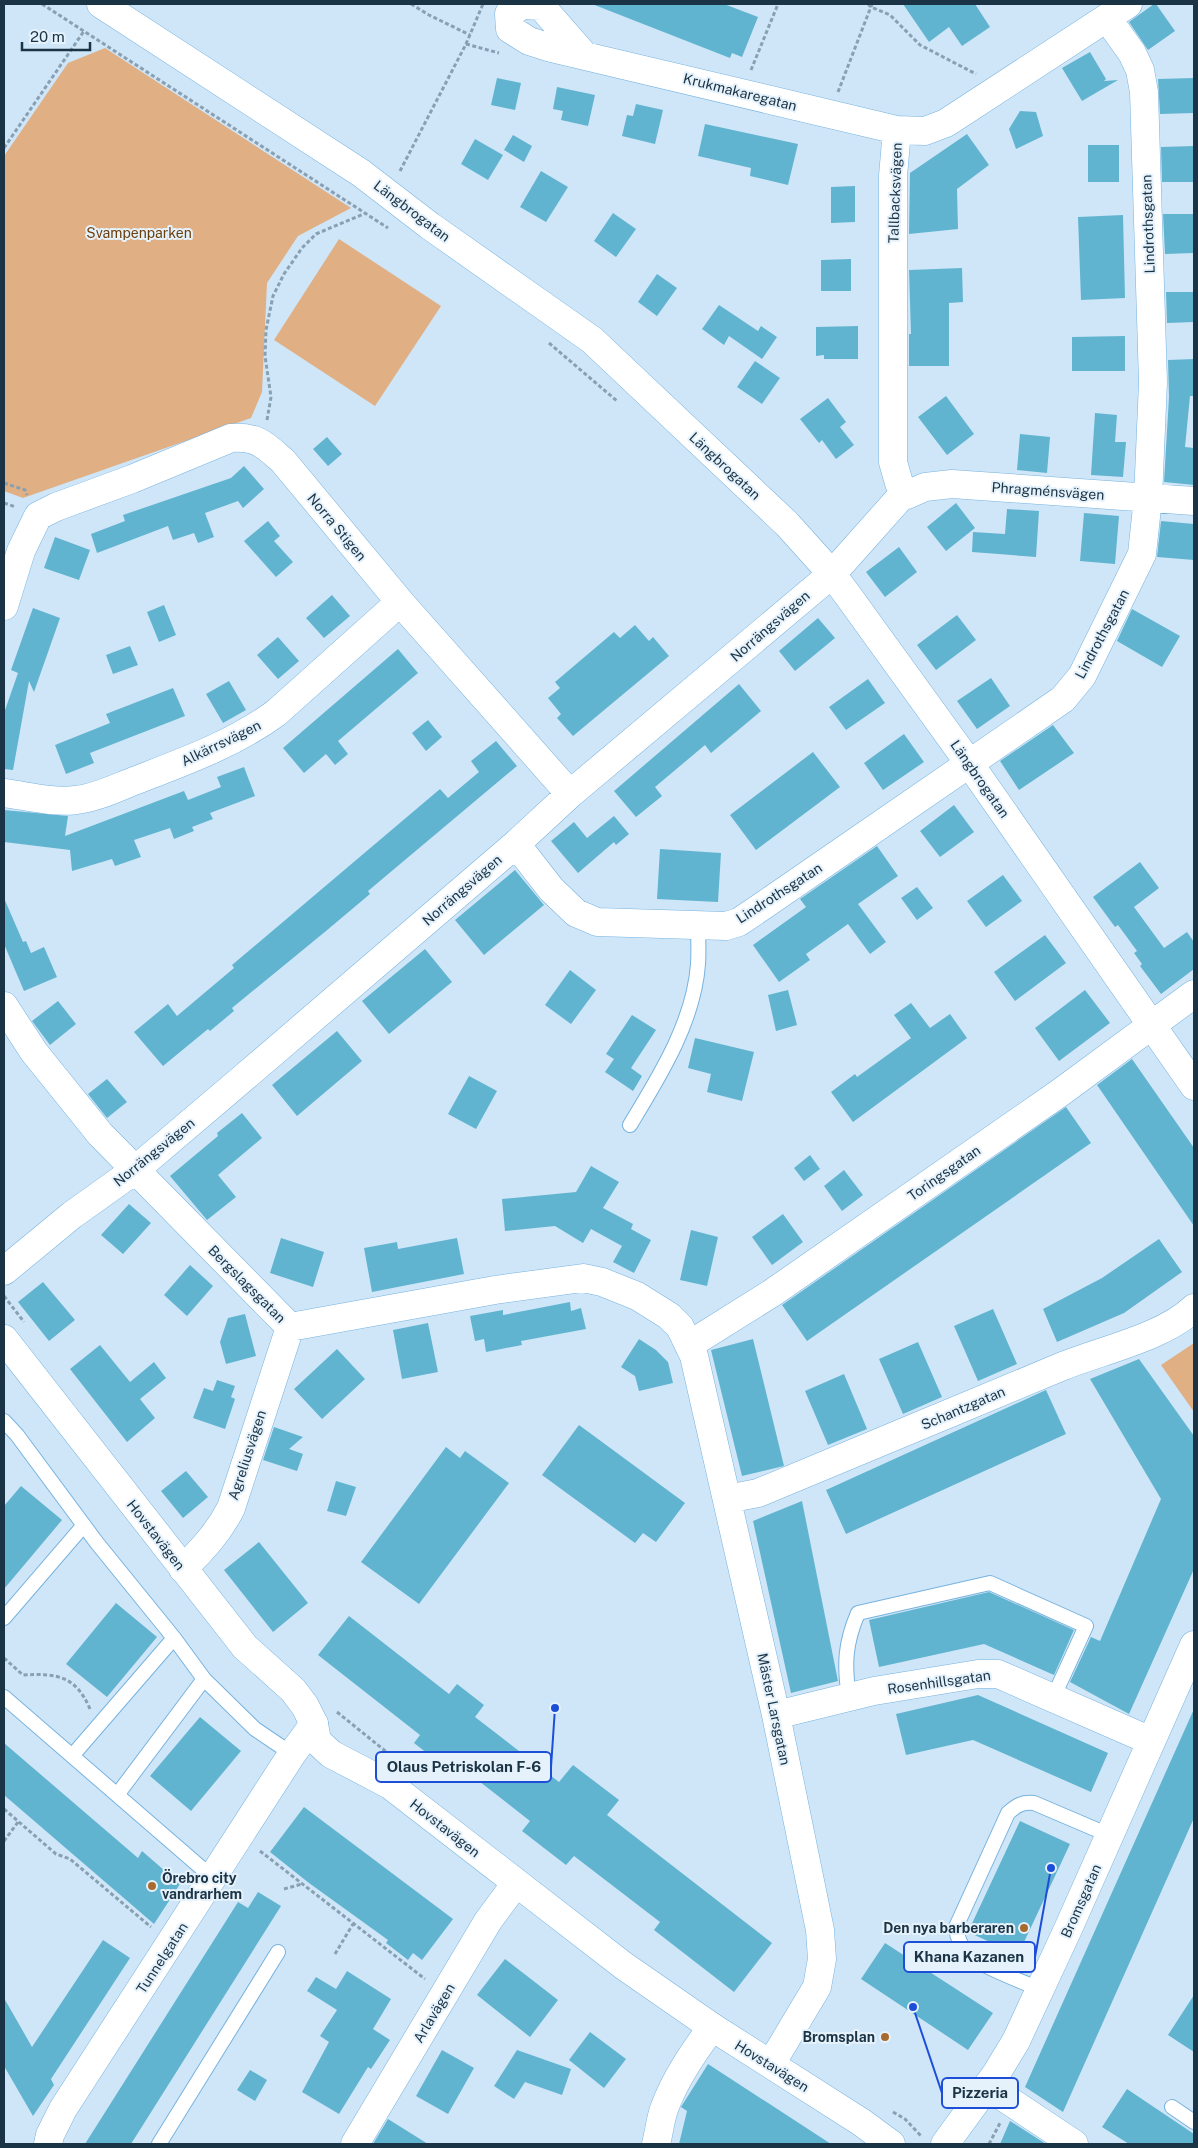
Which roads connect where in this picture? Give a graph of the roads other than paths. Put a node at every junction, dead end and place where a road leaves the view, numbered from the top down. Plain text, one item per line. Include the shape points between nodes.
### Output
1 (101, 4) edge
2 (1117, 11) edge
3 (584, 54) dead end
4 (897, 130) junction
5 (905, 492) junction
6 (1148, 498) junction
7 (1194, 501) edge
8 (832, 574) junction
9 (400, 602) junction
10 (4, 606) edge
11 (969, 763) junction
12 (4, 793) edge
13 (570, 794) junction
14 (516, 844) junction
15 (698, 926) junction
16 (1194, 994) edge
17 (4, 1006) edge
18 (1153, 1026) junction
19 (1194, 1086) edge
20 (630, 1126) dead end
21 (134, 1170) junction
22 (4, 1271) edge
23 (1194, 1308) edge
24 (290, 1327) junction
25 (4, 1339) edge
26 (689, 1345) junction
27 (4, 1422) edge
28 (727, 1499) junction
29 (84, 1525) junction
30 (183, 1569) junction
31 (4, 1618) edge
32 (174, 1638) junction
33 (1194, 1645) edge
34 (204, 1679) junction
35 (4, 1697) edge
36 (849, 1697) junction
37 (1053, 1698) junction
38 (323, 1715) junction
39 (776, 1715) junction
40 (1151, 1741) junction
41 (292, 1754) junction
42 (72, 1756) junction
43 (117, 1795) junction
44 (1109, 1835) junction
45 (213, 1878) junction
46 (516, 1882) junction
47 (278, 1952) dead end
48 (1041, 1990) junction
49 (712, 2027) junction
50 (771, 2064) junction
51 (987, 2086) junction
52 (1172, 2107) dead end
53 (1194, 2122) edge
54 (934, 2141) edge
55 (48, 2144) edge
56 (159, 2144) edge
57 (354, 2144) edge
58 (656, 2144) edge
59 (891, 2144) edge
60 (1074, 2144) edge

1 - 8 street, Längbrogatan via 362,173 430,226 592,340 787,524
2 - 4 street, Tallbacksvägen via 946,123 925,131
2 - 6 street, Lindrothsgatan via 1140,70 1144,92 1153,382
3 - 4 street, Krukmakaregatan
4 - 5 street, Tallbacksvägen via 893,176 893,462
5 - 6 street, Phragménsvägen via 907,496 925,486 952,484
5 - 8 street, Norrängsvägen
6 - 7 street, Phragménsvägen
6 - 11 street, Lindrothsgatan via 1142,554 1082,676 1063,699
8 - 11 street, Längbrogatan
8 - 13 street, Norrängsvägen
9 - 10 street, Norra Stigen via 283,461 263,443 246,437 232,438 37,517 21,551
9 - 12 street, Alkärrsvägen via 276,713 239,736 169,768 76,800
9 - 13 street, Norra Stigen
11 - 15 street, Lindrothsgatan via 739,922 726,926
11 - 18 street, Längbrogatan
13 - 14 street, Norrängsvägen
14 - 15 street, Lindrothsgatan via 576,913 597,922
14 - 21 street, Norrängsvägen
15 - 20 lane via 698,964 689,1012
16 - 18 street, Toringsgatan
17 - 21 street, Bergslagsgatan via 34,1052 100,1134
18 - 19 street, Längbrogatan
18 - 26 street, Toringsgatan via 780,1287
21 - 22 street, Norrängsvägen via 72,1215
21 - 24 street, Bergslagsgatan
23 - 28 street, Schantzgatan via 1162,1330 1065,1366 758,1493
24 - 26 street, Bergslagsgatan via 495,1290 583,1278 637,1296 669,1316 680,1327
24 - 30 street, Agreliusvägen via 224,1523
25 - 30 street, Hovstavägen
26 - 28 street, Mäster Larsgatan
27 - 29 lane
28 - 39 street, Mäster Larsgatan
29 - 31 lane
29 - 32 lane
30 - 38 street, Hovstavägen via 245,1647 293,1690 305,1706
32 - 34 lane
32 - 42 lane
33 - 40 street, Bromsgatan
34 - 41 lane via 255,1729
34 - 43 lane
35 - 42 lane
36 - 37 street, Rosenhillsgatan via 978,1674 998,1674
36 - 37 lane via 847,1643 858,1613 990,1583 1086,1626
36 - 39 street, Rosenhillsgatan
37 - 40 street, Rosenhillsgatan
38 - 41 street, Tunnelgatan
38 - 46 street, Hovstavägen via 318,1741 331,1754 390,1785
39 - 50 street, Mäster Larsgatan via 820,1930 822,1959 817,1987
40 - 44 street, Bromsgatan
41 - 45 street, Tunnelgatan
42 - 43 lane
43 - 45 lane
44 - 48 street, Bromsgatan
44 - 48 lane via 1034,1803 1016,1805 1008,1813 956,1927 962,1947 971,1957
45 - 55 street, Tunnelgatan via 63,2109
46 - 49 street, Hovstavägen via 624,1966
46 - 57 street, Arlavägen via 488,1921
47 - 56 lane
48 - 51 street, Bromsgatan via 1016,2041
49 - 50 street, Hovstavägen
49 - 58 street via 688,2060 672,2091
50 - 59 street, Hovstavägen
51 - 54 street, Bromsgatan
51 - 60 street
52 - 53 lane

